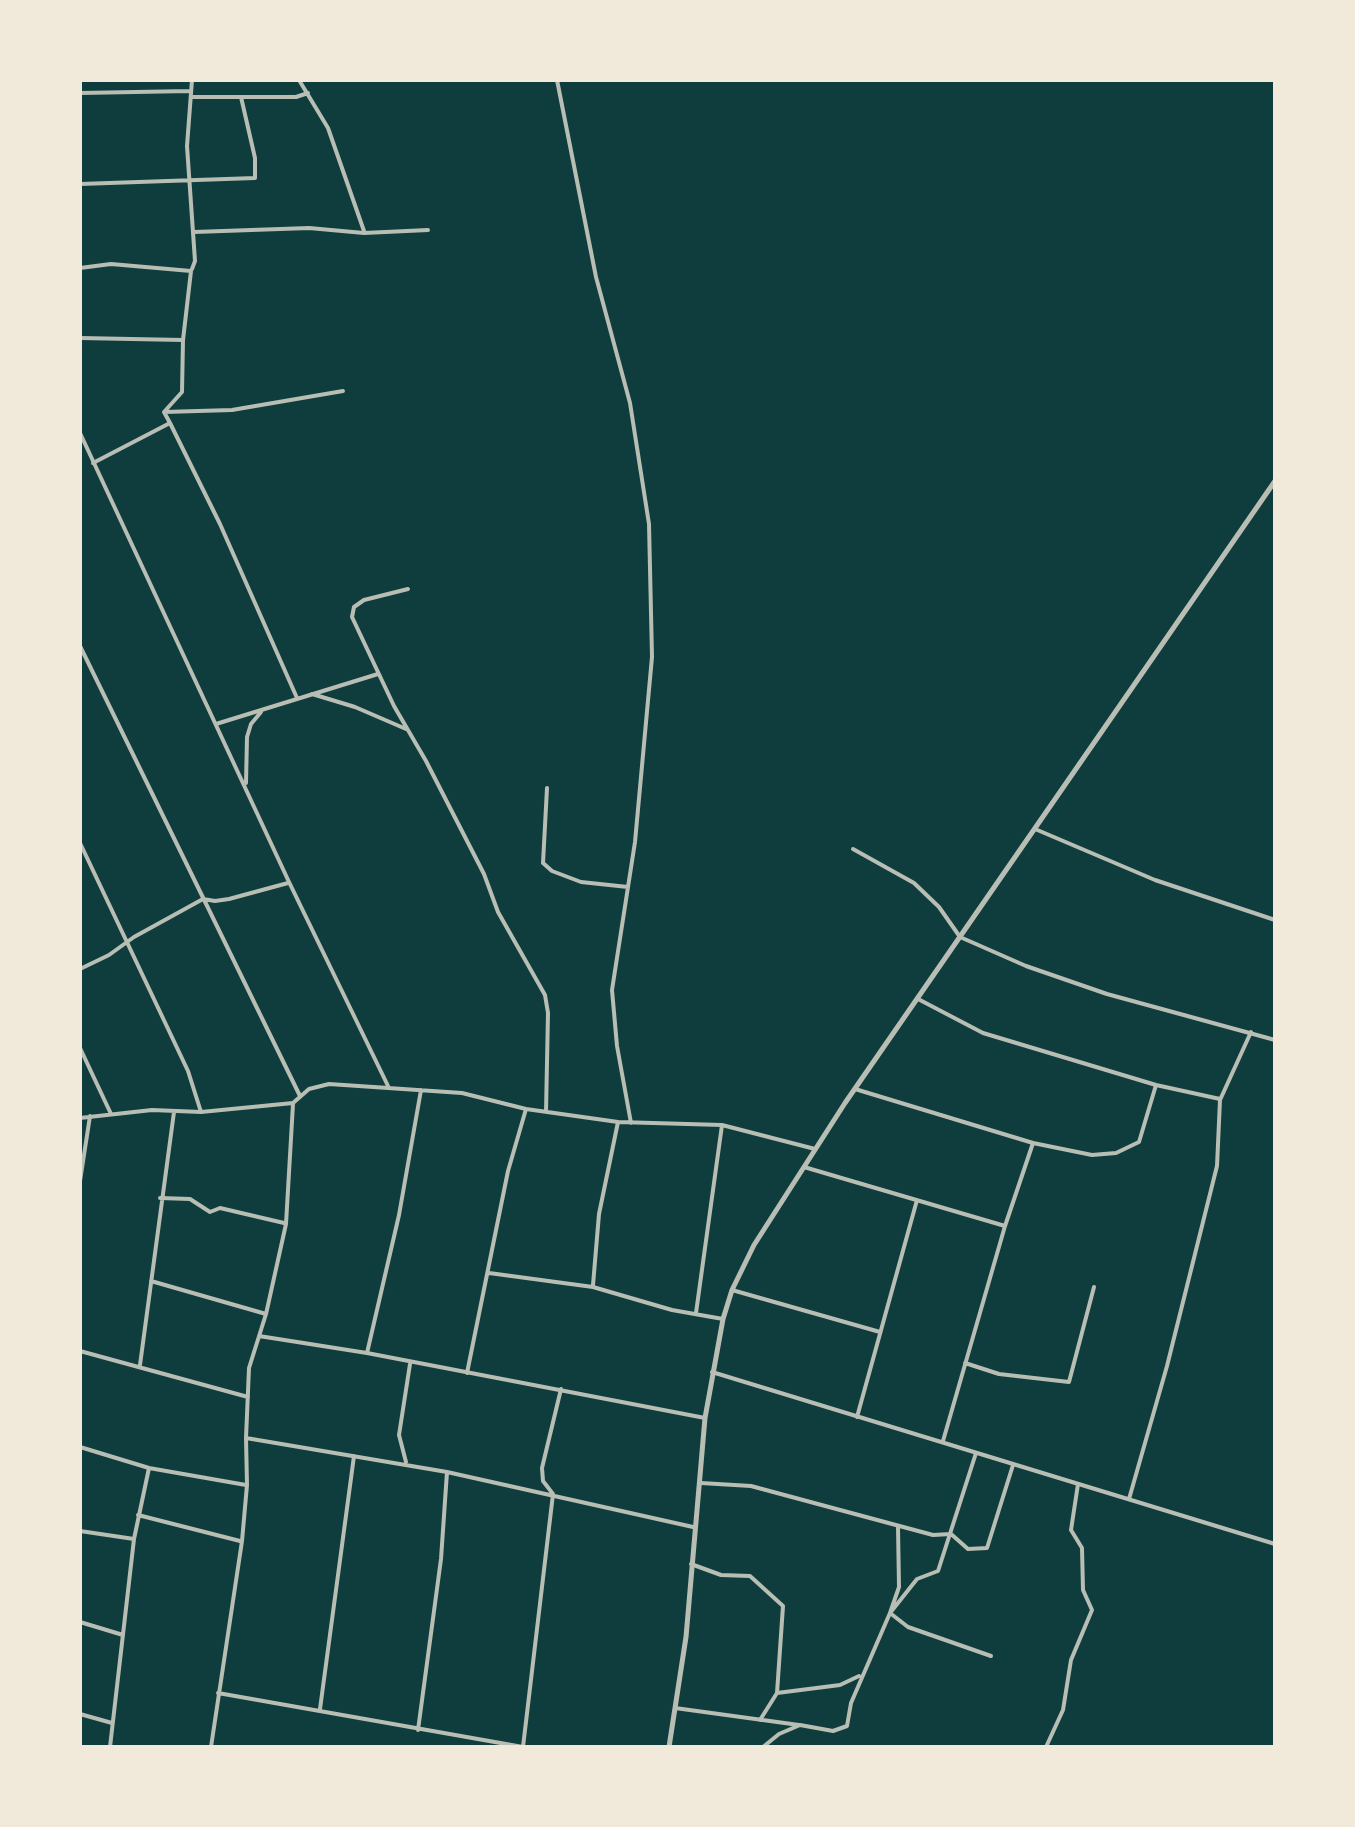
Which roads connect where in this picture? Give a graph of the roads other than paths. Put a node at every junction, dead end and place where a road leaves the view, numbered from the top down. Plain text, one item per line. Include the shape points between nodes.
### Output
1 (192, 80) edge
2 (299, 80) edge
3 (557, 80) edge
4 (80, 93) edge
5 (308, 93) junction
6 (191, 94) junction
7 (240, 97) junction
8 (190, 181) junction
9 (80, 184) edge
10 (428, 230) dead end
11 (194, 232) junction
12 (364, 232) junction
13 (80, 268) edge
14 (191, 270) junction
15 (80, 338) edge
16 (183, 340) junction
17 (343, 391) dead end
18 (164, 412) junction
19 (170, 423) junction
20 (80, 433) edge
21 (93, 464) junction
22 (1275, 483) edge
23 (408, 589) dead end
24 (80, 646) edge
25 (380, 674) junction
26 (312, 694) junction
27 (297, 698) junction
28 (262, 710) junction
29 (216, 724) junction
30 (409, 730) junction
31 (246, 788) junction
32 (547, 788) dead end
33 (1035, 828) junction
34 (80, 843) edge
35 (852, 849) dead end
36 (289, 882) junction
37 (628, 887) junction
38 (203, 899) junction
39 (1275, 920) edge
40 (960, 937) junction
41 (127, 944) junction
42 (80, 969) edge
43 (918, 998) junction
44 (1252, 1032) junction
45 (1275, 1040) edge
46 (80, 1048) edge
47 (1156, 1085) junction
48 (389, 1088) junction
49 (855, 1089) junction
50 (421, 1090) junction
51 (300, 1096) junction
52 (1220, 1100) junction
53 (293, 1103) junction
54 (526, 1109) junction
55 (174, 1110) junction
56 (201, 1112) junction
57 (546, 1113) junction
58 (112, 1114) junction
59 (90, 1116) junction
60 (80, 1118) edge
61 (618, 1122) junction
62 (631, 1123) junction
63 (722, 1124) junction
64 (1033, 1143) junction
65 (815, 1149) junction
66 (804, 1167) junction
67 (80, 1180) edge
68 (160, 1198) junction
69 (917, 1200) junction
70 (286, 1224) junction
71 (1004, 1226) junction
72 (489, 1272) junction
73 (150, 1281) junction
74 (1094, 1286) dead end
75 (593, 1287) junction
76 (732, 1290) junction
77 (266, 1314) junction
78 (696, 1314) junction
79 (723, 1319) junction
80 (880, 1332) junction
81 (259, 1336) junction
82 (80, 1351) edge
83 (367, 1353) junction
84 (965, 1362) junction
85 (410, 1364) junction
86 (140, 1365) junction
87 (712, 1372) junction
88 (467, 1374) junction
89 (561, 1389) junction
90 (248, 1398) junction
91 (857, 1416) junction
92 (706, 1418) junction
93 (246, 1438) junction
94 (943, 1442) junction
95 (80, 1447) edge
96 (976, 1454) junction
97 (354, 1456) junction
98 (406, 1464) junction
99 (1014, 1465) junction
100 (149, 1468) junction
101 (447, 1472) junction
102 (701, 1483) junction
103 (1078, 1484) junction
104 (248, 1485) junction
105 (554, 1494) junction
106 (1129, 1500) junction
107 (138, 1515) junction
108 (694, 1527) junction
109 (898, 1527) junction
110 (80, 1531) edge
111 (951, 1534) junction
112 (134, 1539) junction
113 (242, 1541) junction
114 (1275, 1544) edge
115 (691, 1564) junction
116 (890, 1613) junction
117 (80, 1622) edge
118 (123, 1635) junction
119 (991, 1656) dead end
120 (863, 1675) junction
121 (218, 1693) junction
122 (777, 1693) junction
123 (675, 1708) junction
124 (320, 1709) junction
125 (80, 1714) edge
126 (760, 1720) junction
127 (112, 1722) junction
128 (800, 1725) junction
129 (418, 1730) junction
130 (110, 1747) edge
131 (211, 1747) edge
132 (523, 1747) edge
133 (669, 1747) edge
134 (763, 1747) edge
135 (1046, 1747) edge

1 - 6 street
2 - 5 street
3 - 37 street via 596,277 630,402 649,524 652,657
4 - 6 street
5 - 7 street
5 - 12 street via 328,128
6 - 7 street
6 - 8 street
7 - 8 street via 255,178
8 - 9 street
8 - 11 street
10 - 12 street
11 - 12 street
11 - 14 street
13 - 14 street
14 - 16 street
15 - 16 street
16 - 18 street via 182,392
17 - 18 street via 232,410
18 - 19 street
19 - 21 street
19 - 27 street
20 - 21 street
21 - 29 street
22 - 33 street
23 - 25 street via 354,607 352,616
24 - 38 street
25 - 26 street
25 - 30 street
26 - 27 street
26 - 30 street
27 - 28 street
28 - 29 street
28 - 31 street via 250,724
29 - 31 street
30 - 57 street via 545,995
31 - 36 street
32 - 37 street via 544,863 581,882
33 - 39 street via 1154,880
33 - 40 street
34 - 41 street
35 - 40 street via 914,884
36 - 38 street via 215,902
36 - 48 street
37 - 62 street via 612,990
38 - 41 street
38 - 51 street
40 - 43 street
40 - 44 street via 1107,994
41 - 42 street
41 - 56 street
43 - 47 street via 983,1034
43 - 49 street
44 - 45 street
44 - 52 street
46 - 58 street
47 - 52 street
47 - 64 street via 1134,1146 1092,1155
48 - 50 street
48 - 51 street via 329,1084
49 - 64 street
49 - 65 street
50 - 54 street
50 - 83 street
51 - 53 street
52 - 106 street via 1217,1166
53 - 56 street
53 - 70 street
54 - 57 street
54 - 72 street
55 - 56 street
55 - 58 street
55 - 68 street
57 - 61 street
58 - 59 street
59 - 60 street
59 - 67 street
61 - 62 street
61 - 75 street via 599,1214
62 - 63 street
63 - 65 street
63 - 78 street
64 - 71 street
65 - 66 street
66 - 69 street
66 - 76 street
68 - 70 street
68 - 73 street
69 - 71 street
69 - 80 street
70 - 77 street
71 - 84 street
72 - 75 street
72 - 88 street
73 - 77 street
73 - 86 street
74 - 84 street via 1069,1382 999,1374
75 - 78 street
76 - 79 street
76 - 80 street
77 - 81 street
78 - 79 street
79 - 87 street
80 - 91 street
81 - 83 street
81 - 90 street
82 - 86 street
83 - 85 street
84 - 94 street
85 - 88 street
85 - 98 street via 400,1434
86 - 90 street
87 - 91 street
87 - 92 street
88 - 89 street
89 - 92 street
89 - 105 street via 542,1468
90 - 93 street
91 - 94 street
92 - 102 street
93 - 97 street
93 - 104 street
94 - 96 street
95 - 100 street
96 - 99 street
96 - 111 street
97 - 98 street
97 - 124 street
98 - 101 street
99 - 103 street
99 - 111 street via 987,1548 968,1549
100 - 104 street
100 - 107 street
101 - 105 street
101 - 129 street
102 - 108 street
102 - 109 street via 750,1486
103 - 106 street
103 - 135 street via 1071,1530 1082,1548 1083,1590 1092,1610
104 - 113 street
105 - 108 street
105 - 132 street
106 - 114 street
107 - 112 street
107 - 113 street
108 - 115 street
109 - 111 street
109 - 116 street via 899,1586
110 - 112 street
111 - 116 street via 938,1572 916,1580
112 - 118 street
113 - 121 street
115 - 122 street via 750,1576 783,1606
115 - 123 street
116 - 119 street via 908,1627
116 - 120 street
117 - 118 street
118 - 127 street
120 - 122 street
120 - 128 street via 847,1726 834,1731
121 - 124 street
121 - 131 street
122 - 126 street
123 - 126 street
123 - 133 street
124 - 129 street
125 - 127 street
126 - 128 street
127 - 130 street
128 - 134 street
129 - 132 street

